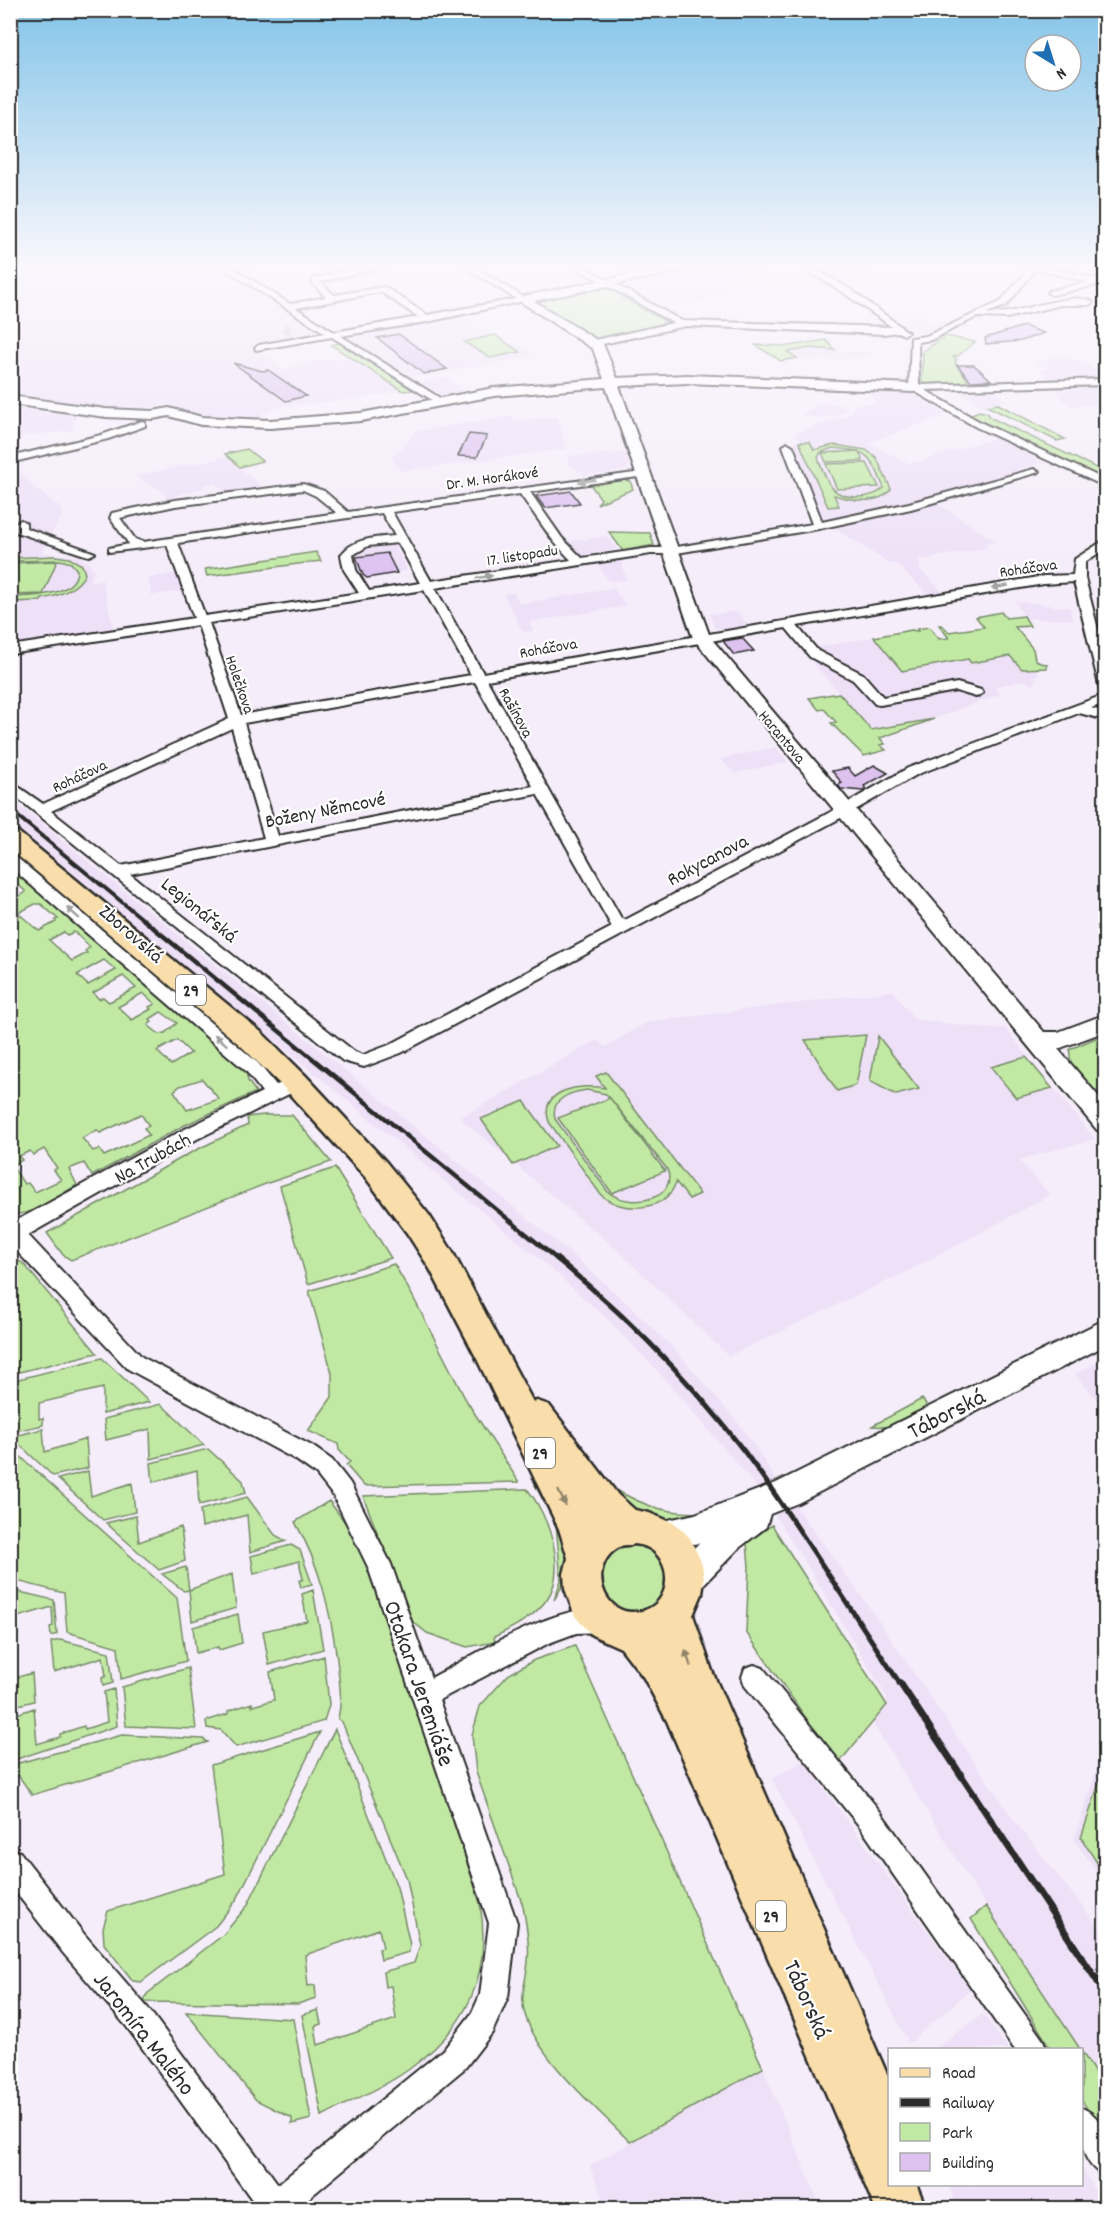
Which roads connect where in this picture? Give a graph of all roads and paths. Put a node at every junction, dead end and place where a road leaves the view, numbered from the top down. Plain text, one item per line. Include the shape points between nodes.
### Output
1 (389, 370) edge
2 (607, 370) edge
3 (914, 370) edge
4 (1106, 382) edge
5 (612, 383) junction
6 (914, 388) junction
7 (10, 400) edge
8 (440, 402) junction
9 (147, 423) junction
10 (788, 446) dead end
11 (10, 460) edge
12 (1034, 472) dead end
13 (645, 473) junction
14 (1106, 484) edge
15 (523, 490) junction
16 (385, 509) junction
17 (345, 515) junction
18 (21, 524) dead end
19 (818, 526) junction
20 (401, 539) junction
21 (171, 540) junction
22 (1106, 542) edge
23 (139, 544) junction
24 (671, 550) junction
25 (579, 562) junction
26 (1078, 578) junction
27 (426, 585) junction
28 (366, 595) junction
29 (201, 621) junction
30 (788, 623) junction
31 (702, 638) junction
32 (10, 650) edge
33 (478, 676) junction
34 (1104, 682) edge
35 (976, 693) dead end
36 (1106, 698) edge
37 (1076, 708) junction
38 (1106, 717) edge
39 (236, 720) junction
40 (10, 785) edge
41 (540, 789) junction
42 (42, 810) junction
43 (845, 810) junction
44 (10, 837) edge
45 (272, 841) junction
46 (10, 859) edge
47 (119, 871) junction
48 (624, 928) junction
49 (1106, 1022) edge
50 (1038, 1041) junction
51 (364, 1061) joint
52 (284, 1088) junction
53 (1106, 1124) edge
54 (12, 1234) edge
55 (1106, 1332) edge
56 (490, 1351) junction
57 (787, 1493) junction
58 (646, 1532) junction
59 (584, 1573) junction
60 (680, 1596) junction
61 (617, 1625) junction
62 (543, 1633) junction
63 (754, 1677) dead end
64 (425, 1694) junction
65 (10, 1862) edge
66 (1032, 2048) edge
67 (1083, 2125) edge
68 (888, 2133) edge
69 (1106, 2161) edge
70 (888, 2182) edge
71 (890, 2186) edge
72 (909, 2186) edge
73 (276, 2207) edge
74 (902, 2208) edge
75 (915, 2208) edge

1 - 8 street
2 - 5 street, Harantova
3 - 6 street
4 - 6 street
5 - 6 street via 687,379
5 - 8 street via 494,392
5 - 13 street, Harantova
6 - 14 street via 979,425
7 - 9 street via 106,413
8 - 9 street via 299,423 180,424 177,413
9 - 11 street
10 - 19 street
12 - 19 street, 17. listopadu
13 -> 15 street, Dr. M. Horákové
13 - 24 street, Harantova
15 - 16 street, Dr. M. Horákové
15 - 25 street via 558,540
16 - 17 street, Dr. M. Horákové
16 - 20 street, Rašínova
17 - 21 street, Dr. M. Horákové
17 - 23 street via 305,487 119,512 117,522 130,541
18 - 23 street, Dr. M. Horákové via 20,530 33,536 89,553 99,548 107,556
19 - 24 street, 17. listopadu
20 - 27 street, Rašínova
20 - 28 street via 358,545 347,552 347,562
21 - 23 street, Dr. M. Horákové
21 - 29 street, Holečkova
22 - 26 street via 1079,561
24 - 25 street, 17. listopadu
24 - 31 street, Harantova
27 -> 25 street, 17. listopadu
26 -> 30 street, Roháčova via 1044,580
26 - 34 street
27 - 28 street, 17. listopadu
27 - 33 street, Rašínova
28 - 29 street, 17. listopadu
29 - 32 street, 17. listopadu
29 - 39 street, Holečkova
30 - 31 street, Roháčova
30 - 35 street via 814,654 858,677 880,701 957,687
31 - 33 street, Roháčova
31 - 43 street, Harantova
33 - 39 street, Roháčova
33 - 41 street, Rašínova
36 - 37 street, Rokycanova
37 - 38 street
37 - 43 street, Rokycanova via 913,771
39 - 42 street, Roháčova
39 - 45 street, Holečkova
40 - 42 street, Legionářská
41 - 45 street, Boženy Němcové
41 - 48 street, Rašínova via 615,921
42 - 47 street, Legionářská
43 - 48 street, Rokycanova
43 - 50 street, Harantova
44 - 52 main road, 29 via 251,1039
45 - 47 street, Boženy Němcové
52 -> 46 street, Zborovská via 252,1067
47 - 51 street, Legionářská via 349,1057
48 - 51 street, Rokycanova via 384,1055
49 - 50 street via 1060,1040
50 - 53 street, Harantova
52 - 54 street, Na Trubách via 191,1134
52 - 56 main road, 29 via 376,1170 441,1260
54 - 64 street, Otakara Jeremiáše via 135,1364 324,1467 342,1490 379,1564
55 - 57 street, Táborská
56 - 58 main road, 29 via 605,1507
56 -> 59 main road, 29 via 576,1526
57 - 58 street, Táborská via 695,1529
57 - 60 street, Táborská via 727,1537
58 - 59 main road via 612,1533 596,1542
58 - 60 main road, 29 via 674,1546 681,1557
59 - 61 main road, 29 via 591,1607
59 - 62 street via 569,1609
60 - 61 main road via 658,1625
68 -> 60 main road, Táborská / 29 via 693,1674
61 - 62 street via 576,1621
61 - 70 main road, Táborská / 29 via 658,1664 681,1707
62 - 64 street
63 - 66 street via 870,1819
64 - 73 street, Otakara Jeremiáše via 503,1923 494,1997 482,2023 456,2058
65 - 73 street, Jaromíra Malého via 137,2017
67 - 69 street
71 - 74 main road, Táborská / 29
72 - 75 main road

